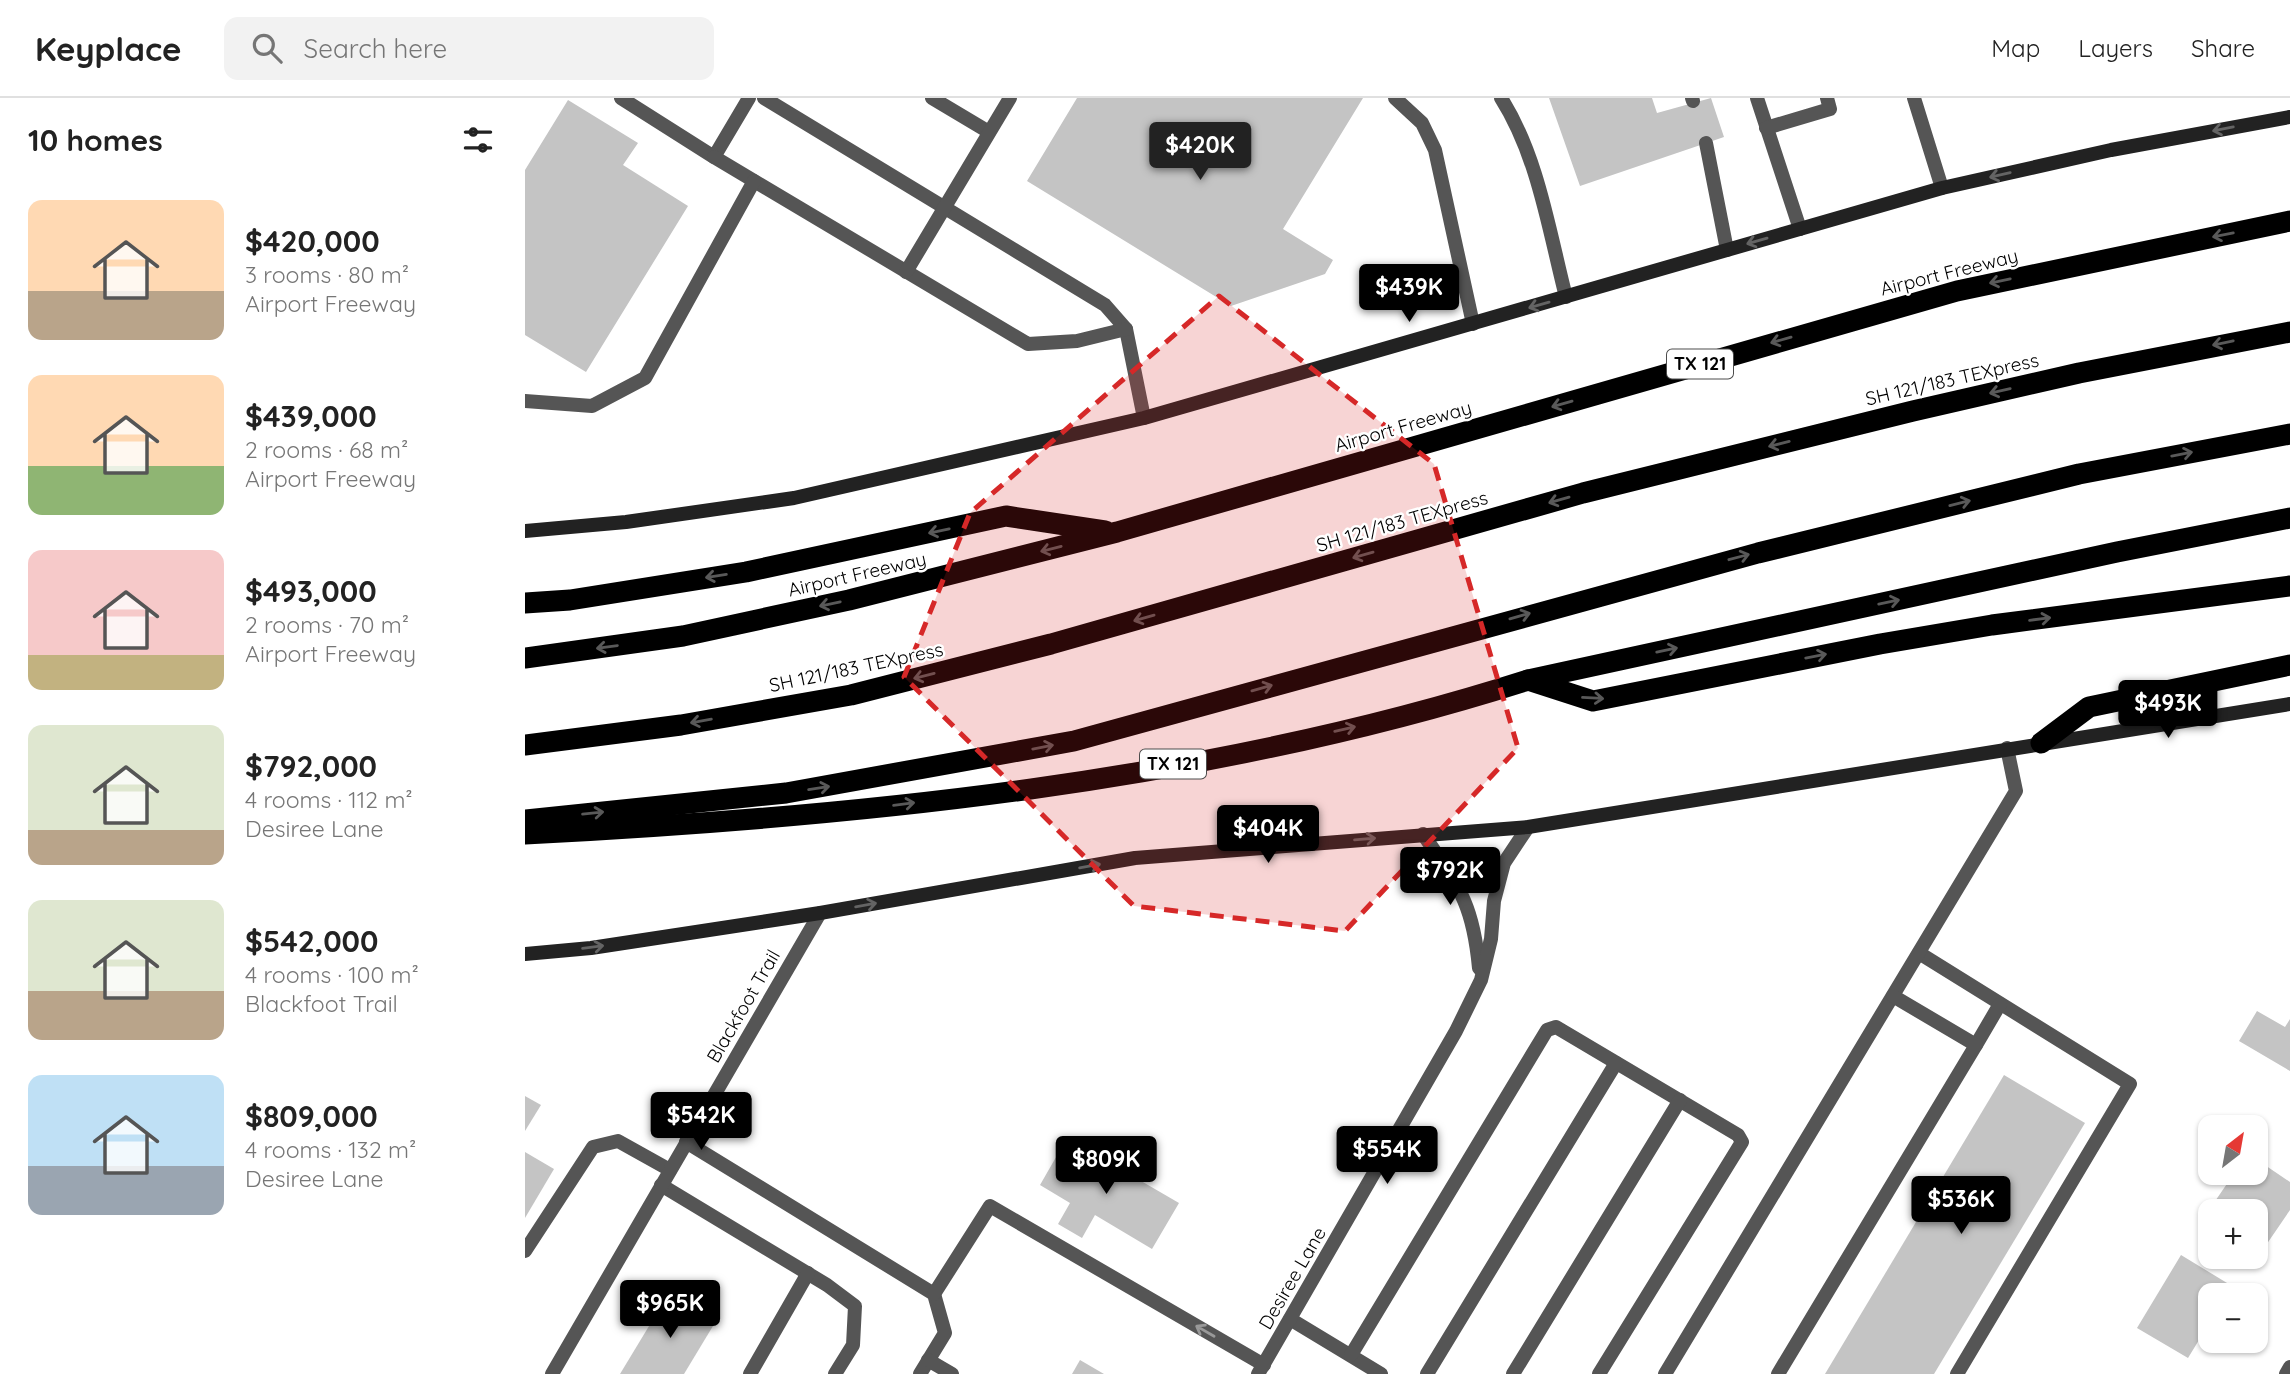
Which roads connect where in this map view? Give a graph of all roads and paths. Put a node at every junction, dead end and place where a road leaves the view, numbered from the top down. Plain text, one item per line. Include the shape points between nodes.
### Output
1 (621, 98) edge
2 (749, 98) edge
3 (764, 98) edge
4 (932, 98) edge
5 (1010, 98) edge
6 (1395, 98) edge
7 (1501, 98) edge
8 (1757, 98) edge
9 (1827, 98) edge
10 (1914, 98) edge
11 (637, 102) edge
12 (2290, 117) edge
13 (1766, 128) junction
14 (989, 132) junction
15 (1706, 143) dead end
16 (714, 158) junction
17 (754, 181) junction
18 (1942, 188) junction
19 (944, 207) junction
20 (2290, 221) edge
21 (1800, 229) junction
22 (1727, 250) junction
23 (906, 272) junction
24 (1566, 297) junction
25 (1473, 324) junction
26 (1126, 329) junction
27 (2290, 331) edge
28 (525, 401) edge
29 (1144, 418) junction
30 (2290, 434) edge
31 (2290, 519) edge
32 (525, 531) edge
33 (1117, 532) junction
34 (2290, 586) edge
35 (525, 603) edge
36 (525, 657) edge
37 (2290, 664) edge
38 (1528, 680) junction
39 (2290, 704) edge
40 (2041, 743) junction
41 (525, 744) edge
42 (2007, 748) junction
43 (525, 820) edge
44 (1528, 827) junction
45 (525, 834) edge
46 (1423, 834) junction
47 (820, 913) junction
48 (1919, 953) junction
49 (525, 954) edge
50 (1481, 980) junction
51 (1893, 996) junction
52 (2000, 1004) junction
53 (1976, 1045) junction
54 (1616, 1063) junction
55 (1680, 1100) junction
56 (686, 1142) junction
57 (670, 1170) junction
58 (661, 1185) junction
59 (525, 1251) edge
60 (808, 1273) junction
61 (934, 1294) junction
62 (1290, 1319) junction
63 (1351, 1355) junction
64 (928, 1360) junction
65 (2290, 1367) edge
66 (1261, 1369) edge
67 (552, 1374) edge
68 (750, 1374) edge
69 (835, 1374) edge
70 (920, 1374) edge
71 (951, 1374) edge
72 (1381, 1374) edge
73 (1427, 1374) edge
74 (1513, 1374) edge
75 (1599, 1374) edge
76 (1665, 1374) edge
77 (1777, 1374) edge
78 (1957, 1374) edge
79 (2286, 1374) edge

1 - 11 street
2 - 16 street
3 - 19 street
4 - 14 street
5 - 14 street
6 - 25 street via 1422,123 1435,150
7 - 24 street via 1517,123 1536,179
8 - 13 street
9 - 13 street via 1830,109
10 - 18 street
11 - 16 street
12 -> 18 main road
13 - 21 street
14 - 19 street
15 - 22 street
16 - 17 street
17 - 23 street
17 - 28 street via 645,378 592,406
18 - 21 main road
19 - 23 street
19 - 26 street via 1105,305
20 -> 33 highway, Airport Freeway / TX 121 via 1958,290
21 -> 22 main road
22 - 24 main road
23 - 26 street via 1028,344 1077,341
24 -> 25 main road
25 - 29 main road
26 - 29 street
27 -> 41 highway, SH 121/183 TEXpress via 1913,411 1583,493 1051,645 851,695 681,725
29 - 32 main road via 794,498
43 -> 30 highway via 786,793 1061,744 1758,553 2079,474
38 -> 31 highway, TX 121
33 -> 35 highway via 1006,516 746,572
33 -> 36 highway, Airport Freeway / TX 121 via 696,634
38 -> 34 highway via 1593,701 1954,631
37 - 40 highway via 2089,707
45 -> 38 highway, TX 121 via 812,816 1079,780 1269,747 1456,703
39 - 40 main road
40 - 42 main road
42 - 44 main road
42 - 48 street via 2016,791
44 - 46 main road
44 - 50 street, Desiree Lane via 1504,863
47 -> 46 main road via 1135,858
46 - 50 street via 1465,896 1475,929
49 -> 47 main road
47 - 56 street, Blackfoot Trail
48 - 51 street
48 - 52 street
50 - 62 street, Desiree Lane
51 - 53 street
51 - 76 street
52 - 53 street
52 - 78 street via 2130,1084
53 - 77 street
54 - 55 street
54 - 63 street via 1556,1027 1548,1030
54 - 73 street
55 - 74 street
55 - 75 street via 1738,1135 1742,1142
56 - 57 street, Blackfoot Trail
56 - 61 street
57 - 58 street, Blackfoot Trail
57 - 59 street via 618,1141 593,1147
58 - 60 street
58 - 67 street, Blackfoot Trail
60 - 68 street
60 - 69 street via 855,1306 853,1345
61 - 64 street via 945,1333
66 -> 61 street via 990,1206
62 - 63 street
62 - 66 street, Desiree Lane
63 - 72 street
64 - 70 street
64 - 71 street
65 - 79 street

